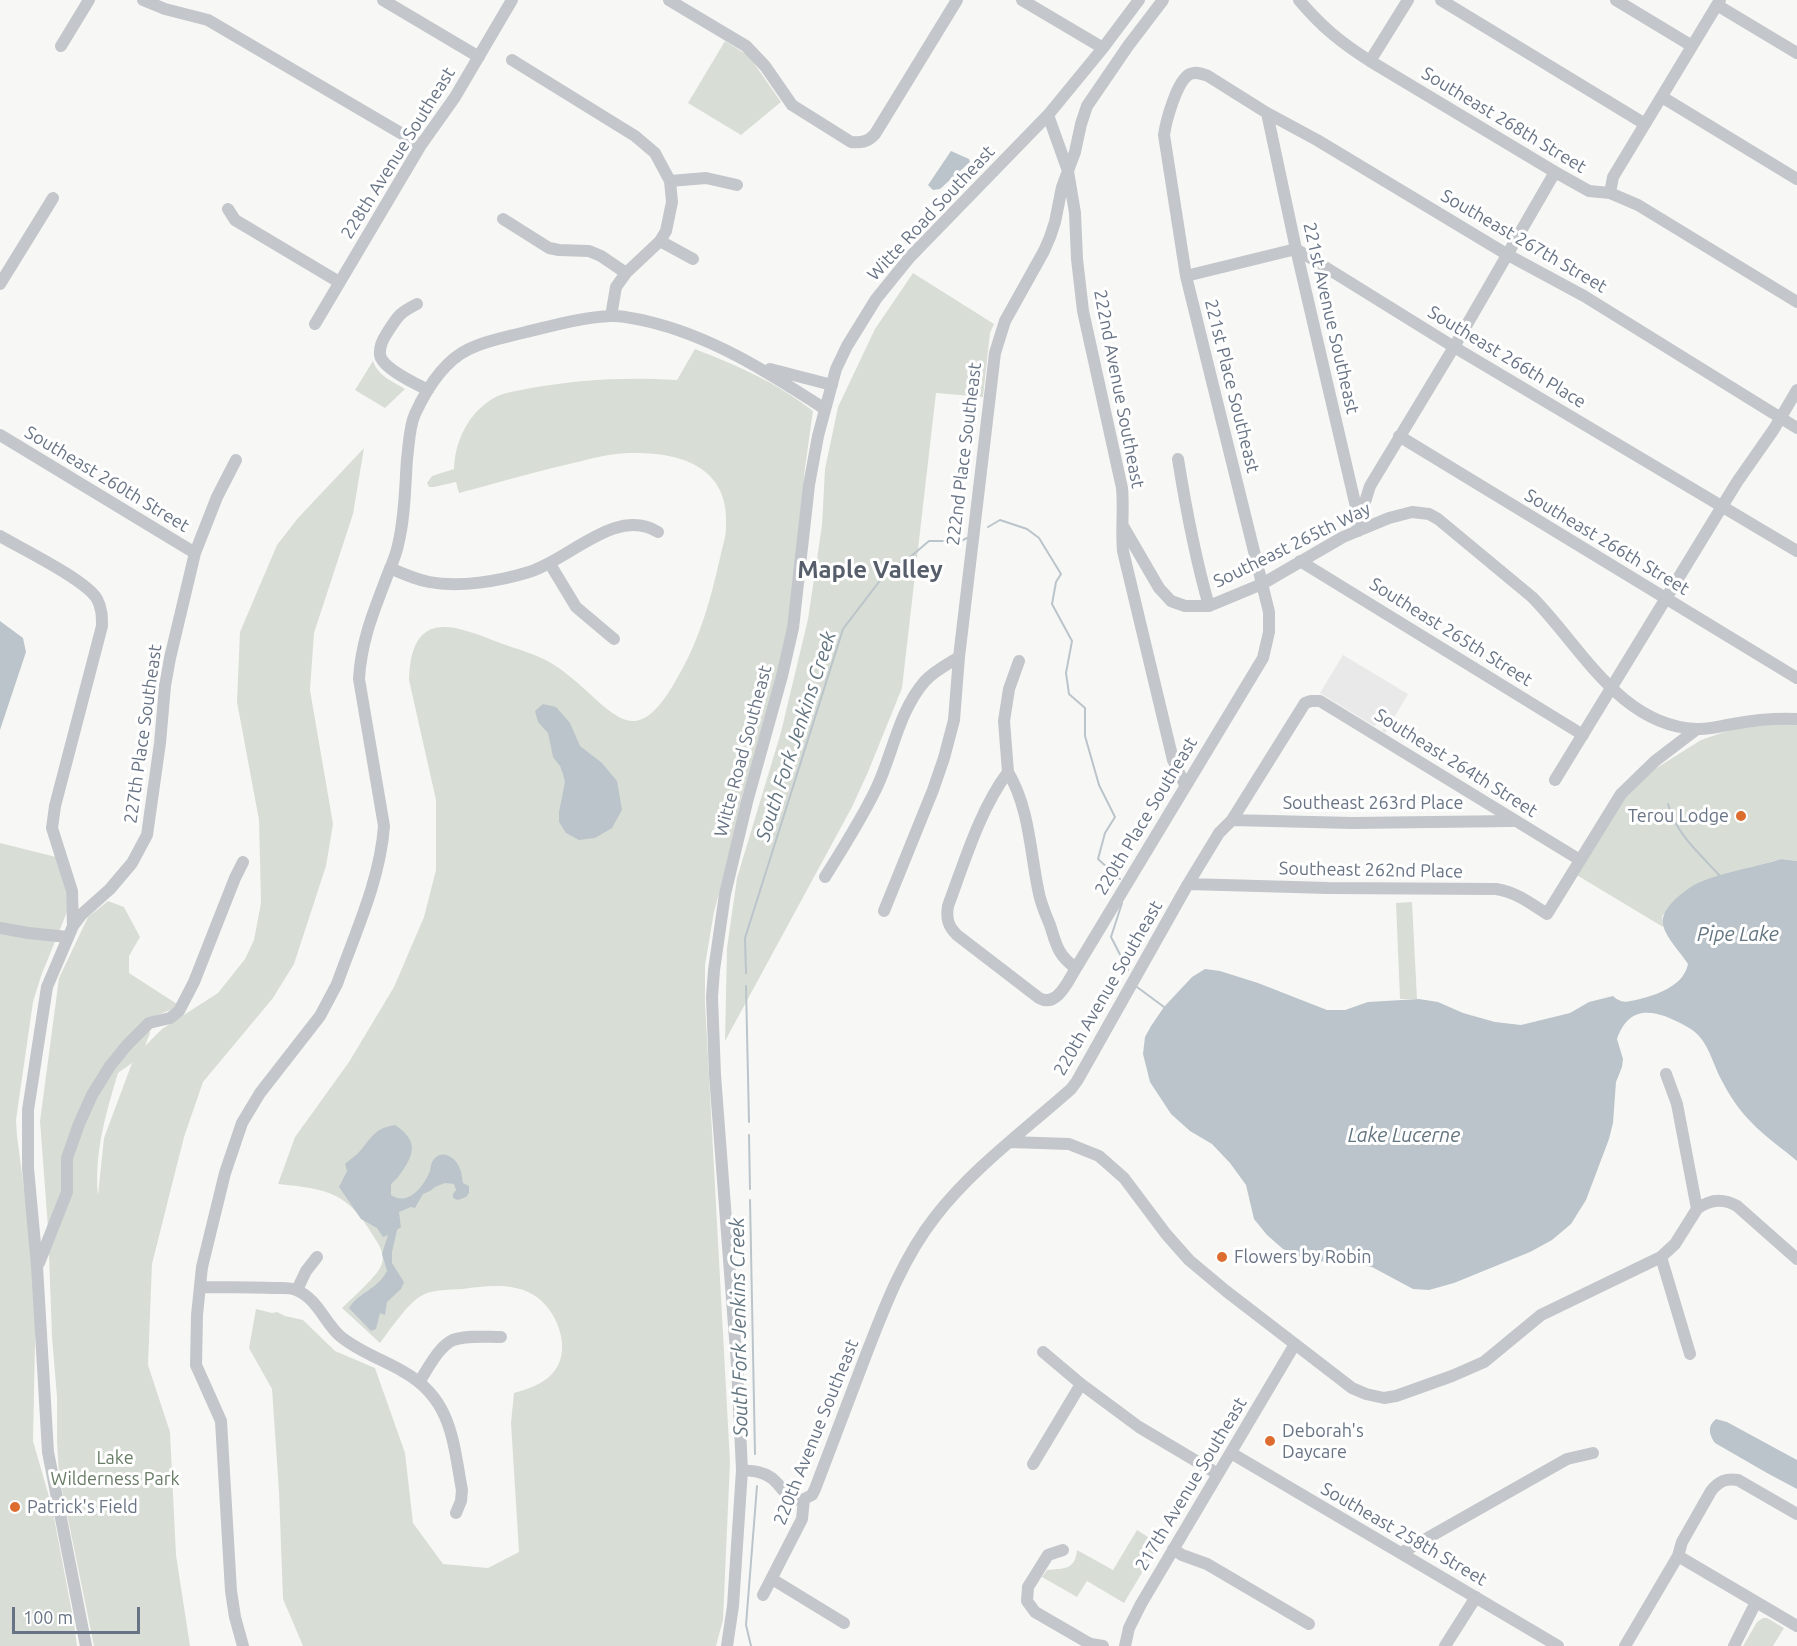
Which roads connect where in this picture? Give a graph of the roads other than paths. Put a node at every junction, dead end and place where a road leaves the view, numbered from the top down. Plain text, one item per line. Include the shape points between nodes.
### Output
1 (90, 0) edge
2 (143, 0) edge
3 (383, 0) edge
4 (512, 0) edge
5 (669, 0) edge
6 (957, 0) edge
7 (1022, 0) edge
8 (1139, 0) edge
9 (1163, 0) edge
10 (1299, 0) edge
11 (1408, 0) edge
12 (1441, 0) edge
13 (1616, 0) edge
14 (1719, 2) edge
15 (61, 46) dead end
16 (1692, 46) junction
17 (1103, 48) junction
18 (1797, 53) edge
19 (479, 57) junction
20 (512, 60) dead end
21 (1370, 61) junction
22 (1662, 97) junction
23 (1267, 113) junction
24 (1048, 115) junction
25 (1645, 124) junction
26 (1164, 135) joint
27 (421, 145) junction
28 (1068, 171) junction
29 (1555, 172) junction
30 (1797, 179) edge
31 (670, 181) junction
32 (737, 184) dead end
33 (1610, 193) junction
34 (53, 198) dead end
35 (228, 209) dead end
36 (503, 219) dead end
37 (660, 241) junction
38 (1296, 249) junction
39 (1508, 255) junction
40 (693, 259) dead end
41 (626, 273) junction
42 (1186, 276) junction
43 (339, 282) junction
44 (0, 284) edge
45 (1797, 302) edge
46 (417, 304) dead end
47 (611, 316) junction
48 (315, 324) dead end
49 (1454, 347) junction
50 (757, 366) junction
51 (832, 385) junction
52 (428, 390) junction
53 (1797, 390) edge
54 (825, 409) junction
55 (1780, 418) junction
56 (1797, 428) edge
57 (0, 435) edge
58 (1399, 436) junction
59 (1178, 459) dead end
60 (236, 460) dead end
61 (1722, 506) junction
62 (1123, 526) junction
63 (1358, 531) junction
64 (658, 532) dead end
65 (0, 536) edge
66 (1797, 551) edge
67 (195, 553) junction
68 (1300, 561) junction
69 (550, 564) junction
70 (390, 568) junction
71 (1262, 584) junction
72 (1665, 598) junction
73 (1209, 606) junction
74 (614, 639) dead end
75 (1266, 644) joint
76 (959, 657) junction
77 (1019, 662) dead end
78 (1797, 678) edge
79 (1611, 687) junction
80 (1311, 701) joint
81 (1797, 718) edge
82 (1697, 729) junction
83 (1583, 735) junction
84 (1008, 772) junction
85 (1555, 780) dead end
86 (1185, 785) junction
87 (1232, 820) junction
88 (1514, 821) junction
89 (1580, 860) junction
90 (243, 862) dead end
91 (825, 877) dead end
92 (1188, 884) junction
93 (884, 911) dead end
94 (0, 928) edge
95 (70, 932) junction
96 (1076, 968) junction
97 (1666, 1074) dead end
98 (1010, 1142) junction
99 (1697, 1209) junction
100 (317, 1257) dead end
101 (1662, 1257) junction
102 (1797, 1259) edge
103 (37, 1266) junction
104 (200, 1287) junction
105 (297, 1290) junction
106 (501, 1337) dead end
107 (1295, 1344) junction
108 (1043, 1352) dead end
109 (1690, 1354) dead end
110 (419, 1382) junction
111 (1081, 1384) junction
112 (1593, 1453) dead end
113 (1231, 1454) junction
114 (1033, 1464) dead end
115 (742, 1470) junction
116 (1218, 1474) junction
117 (804, 1499) junction
118 (456, 1513) dead end
119 (1797, 1514) edge
120 (1173, 1549) junction
121 (1063, 1550) dead end
122 (1401, 1553) junction
123 (1678, 1556) junction
124 (772, 1579) junction
125 (763, 1595) dead end
126 (1476, 1597) junction
127 (1756, 1602) junction
128 (844, 1623) dead end
129 (730, 1624) junction
130 (1309, 1624) dead end
131 (1797, 1626) edge
132 (1129, 1645) edge
133 (86, 1646) edge
134 (243, 1646) edge
135 (722, 1646) edge
136 (727, 1646) edge
137 (1103, 1646) edge
138 (1445, 1646) edge
139 (1558, 1646) edge
140 (1625, 1646) edge
141 (1734, 1646) edge

1 - 15 street
2 - 27 street via 208,20
3 - 19 street
4 - 19 street, 228th Avenue Southeast
5 - 6 street via 746,46 799,110 851,142 864,142 875,134
7 - 17 street
8 - 17 street, Witte Road Southeast
9 - 28 street, 222nd Place Southeast via 1088,106
10 - 21 street, Southeast 268th Street via 1342,44
11 - 21 street
12 - 25 street
13 - 16 street
14 - 16 street
14 - 18 street
16 - 22 street
17 - 24 street, Witte Road Southeast
19 - 27 street, 228th Avenue Southeast
20 - 31 street via 635,136 655,153
21 - 29 street, Southeast 268th Street
22 - 25 street
22 - 30 street
23 - 26 street, Southeast 267th Street via 1193,72 1186,75 1171,105
23 - 38 street, 221st Avenue Southeast
23 - 39 street, Southeast 267th Street
24 - 28 street
24 - 51 street, Witte Road Southeast via 888,283 847,346
25 - 33 street via 1613,177
26 - 42 street, 221st Place Southeast
27 - 43 street, 228th Avenue Southeast
28 - 62 street, 222nd Avenue Southeast via 1083,311 1122,488
28 - 76 street, 222nd Place Southeast via 1050,237 1005,321 994,353
29 - 33 street, Southeast 268th Street via 1589,191
29 - 39 street
31 - 32 street via 706,178
31 - 37 street via 669,220
33 - 45 street, Southeast 268th Street via 1638,205
34 - 44 street
35 - 43 street via 235,220
36 - 41 street via 549,248 589,251
37 - 40 street
37 - 41 street
38 - 42 street
38 - 49 street, Southeast 266th Place
38 - 63 street, 221st Avenue Southeast via 1356,507
39 - 49 street
39 - 55 street, Southeast 267th Street via 1584,296
41 - 47 street via 614,290
42 - 71 street, 221st Place Southeast
43 - 48 street, 228th Avenue Southeast
46 - 52 street via 398,316 381,342 380,355 389,368
47 - 50 street via 682,332
47 - 52 street via 498,338 470,348 453,360
49 - 58 street
49 - 61 street, Southeast 266th Place
50 - 51 street
50 - 54 street
51 - 54 street, Witte Road Southeast
52 - 70 street via 414,417 402,522
53 - 55 street
54 - 115 street, Witte Road Southeast via 808,485 793,628 725,894 714,970 715,1075
55 - 56 street, Southeast 267th Street
55 - 61 street
57 - 67 street, Southeast 260th Street
58 - 63 street via 1370,486
58 - 72 street, Southeast 266th Street
59 - 73 street via 1187,517
60 - 67 street, 227th Place Southeast
61 - 66 street, Southeast 266th Place
61 - 72 street
62 - 73 street, Southeast 265th Way via 1164,595 1185,606
62 - 86 street, 222nd Avenue Southeast via 1124,551 1173,760
63 - 68 street, Southeast 265th Way
63 - 79 street, Southeast 265th Way via 1412,512 1438,519 1532,597
64 - 69 street via 641,524 623,525
65 - 95 street via 88,589 102,611 102,626 58,788 52,828 72,891
67 - 95 street, 227th Place Southeast via 165,686 147,835 132,863 82,914
68 - 71 street, Southeast 265th Way
68 - 83 street, Southeast 265th Street
69 - 70 street via 507,578 450,584 430,582
69 - 74 street via 576,607
70 - 104 street via 364,640 359,679 384,826 378,869 329,1000 251,1106 235,1140
71 - 73 street, Southeast 265th Way
71 - 75 street, 221st Place Southeast via 1269,622
72 - 78 street, Southeast 266th Street
72 - 79 street
75 - 86 street, 220th Place Southeast via 1263,658
76 - 91 street via 926,680 914,697 877,787
76 - 93 street, 222nd Place Southeast via 954,720 944,758
77 - 84 street via 1009,689 1004,721
79 - 82 street, Southeast 265th Way via 1645,714
79 - 83 street
80 - 87 street, 220th Avenue Southeast via 1300,708
80 - 88 street, Southeast 264th Street via 1320,701
81 - 82 street, Southeast 265th Way
82 - 89 street via 1621,794
83 - 85 street
84 - 96 street via 1018,790 1028,829 1039,897 1059,952
84 - 96 street, 220th Place Southeast via 996,788 972,842 948,906 947,923 957,935 1045,1001 1059,994
86 - 96 street, 220th Place Southeast
87 - 88 street, Southeast 263rd Place
87 - 92 street, 220th Avenue Southeast via 1219,833
88 - 89 street, Southeast 264th Street
89 - 92 street, Southeast 262nd Place via 1546,914 1519,896 1496,889
90 - 103 street via 179,1011 170,1018 149,1023 110,1066 92,1095 67,1158 68,1192
92 - 98 street, 220th Avenue Southeast via 1077,1082
94 - 95 street via 28,933
95 - 103 street via 47,987 28,1110 28,1168
97 - 99 street via 1677,1104
98 - 107 street via 1069,1143 1099,1156 1124,1178 1189,1260
98 - 117 street, 220th Avenue Southeast via 950,1200 909,1257 879,1321 815,1489
99 - 101 street via 1675,1245
99 - 102 street via 1715,1200 1730,1202
100 - 105 street
101 - 107 street via 1541,1315 1485,1362 1396,1396 1375,1396 1352,1388
101 - 109 street
103 - 133 street via 48,1452
104 - 105 street
104 - 134 street via 196,1365 221,1421 231,1591
105 - 110 street via 317,1307 339,1336
106 - 110 street via 451,1341 440,1350
107 - 113 street, 217th Avenue Southeast
108 - 111 street
110 - 118 street via 438,1402 450,1425 462,1490
111 - 114 street
111 - 116 street via 1139,1427
112 - 122 street via 1567,1459
113 - 116 street, 217th Avenue Southeast
113 - 122 street, Southeast 258th Street
115 - 117 street via 761,1472 794,1499
115 - 129 street, Witte Road Southeast
116 - 120 street, 217th Avenue Southeast
117 - 124 street, 220th Avenue Southeast via 802,1519
119 - 123 street via 1738,1480 1727,1479 1711,1491
120 - 130 street via 1207,1564
120 - 132 street, 217th Avenue Southeast via 1129,1628
121 - 137 street via 1048,1555 1028,1587 1027,1601 1035,1612 1091,1644
122 - 126 street, Southeast 258th Street
123 - 127 street
123 - 140 street
124 - 125 street, 220th Avenue Southeast
124 - 128 street
126 - 138 street
126 - 139 street, Southeast 258th Street
127 - 131 street
127 - 141 street
129 - 135 street, Witte Road Southeast
129 - 136 street, Witte Road Southeast

